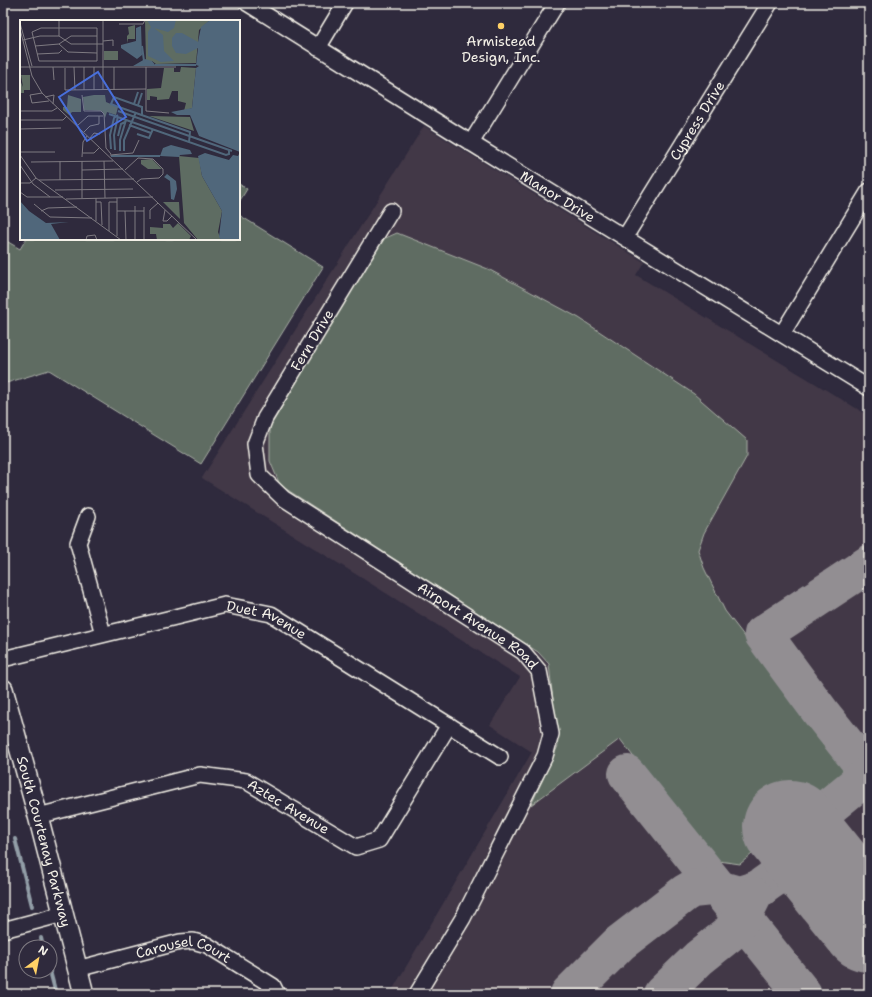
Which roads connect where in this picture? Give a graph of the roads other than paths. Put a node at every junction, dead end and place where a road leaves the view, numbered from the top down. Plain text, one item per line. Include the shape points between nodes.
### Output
1 (247, 3) edge
2 (345, 3) edge
3 (557, 3) edge
4 (770, 3) edge
5 (318, 48) junction
6 (470, 143) junction
7 (869, 191) edge
8 (391, 211) dead end
9 (625, 238) junction
10 (782, 334) junction
11 (869, 388) edge
12 (259, 475) joint
13 (88, 516) dead end
14 (103, 634) junction
15 (3, 658) edge
16 (3, 689) edge
17 (449, 725) junction
18 (500, 757) dead end
19 (38, 816) junction
20 (63, 914) junction
21 (3, 930) edge
22 (77, 969) junction
23 (84, 994) edge
24 (277, 994) edge
25 (417, 994) edge

1 - 5 street, Manor Drive
2 - 5 street
3 - 6 street
4 - 9 street, Cypress Drive
5 - 6 street, Manor Drive
6 - 9 street, Manor Drive
7 - 10 street
8 - 12 street, Fern Drive via 265,418 255,444
9 - 10 street, Manor Drive
10 - 11 street, Manor Drive
12 - 25 street, Airport Avenue Road via 283,498 523,652 539,671 551,734 545,756 463,918
13 - 14 street via 78,543
14 - 15 street, Duet Avenue
14 - 17 street, Duet Avenue via 224,605 271,614
16 - 19 main road, South Courtenay Parkway
17 - 18 street, Duet Avenue
17 - 19 street, Aztec Avenue via 379,840 356,847 246,781 200,775
19 - 20 main road, South Courtenay Parkway
20 - 21 street
20 - 22 main road, South Courtenay Parkway
22 - 23 main road, South Courtenay Parkway
22 - 24 street, Carousel Court via 180,942 193,941 207,945 267,982 273,986

